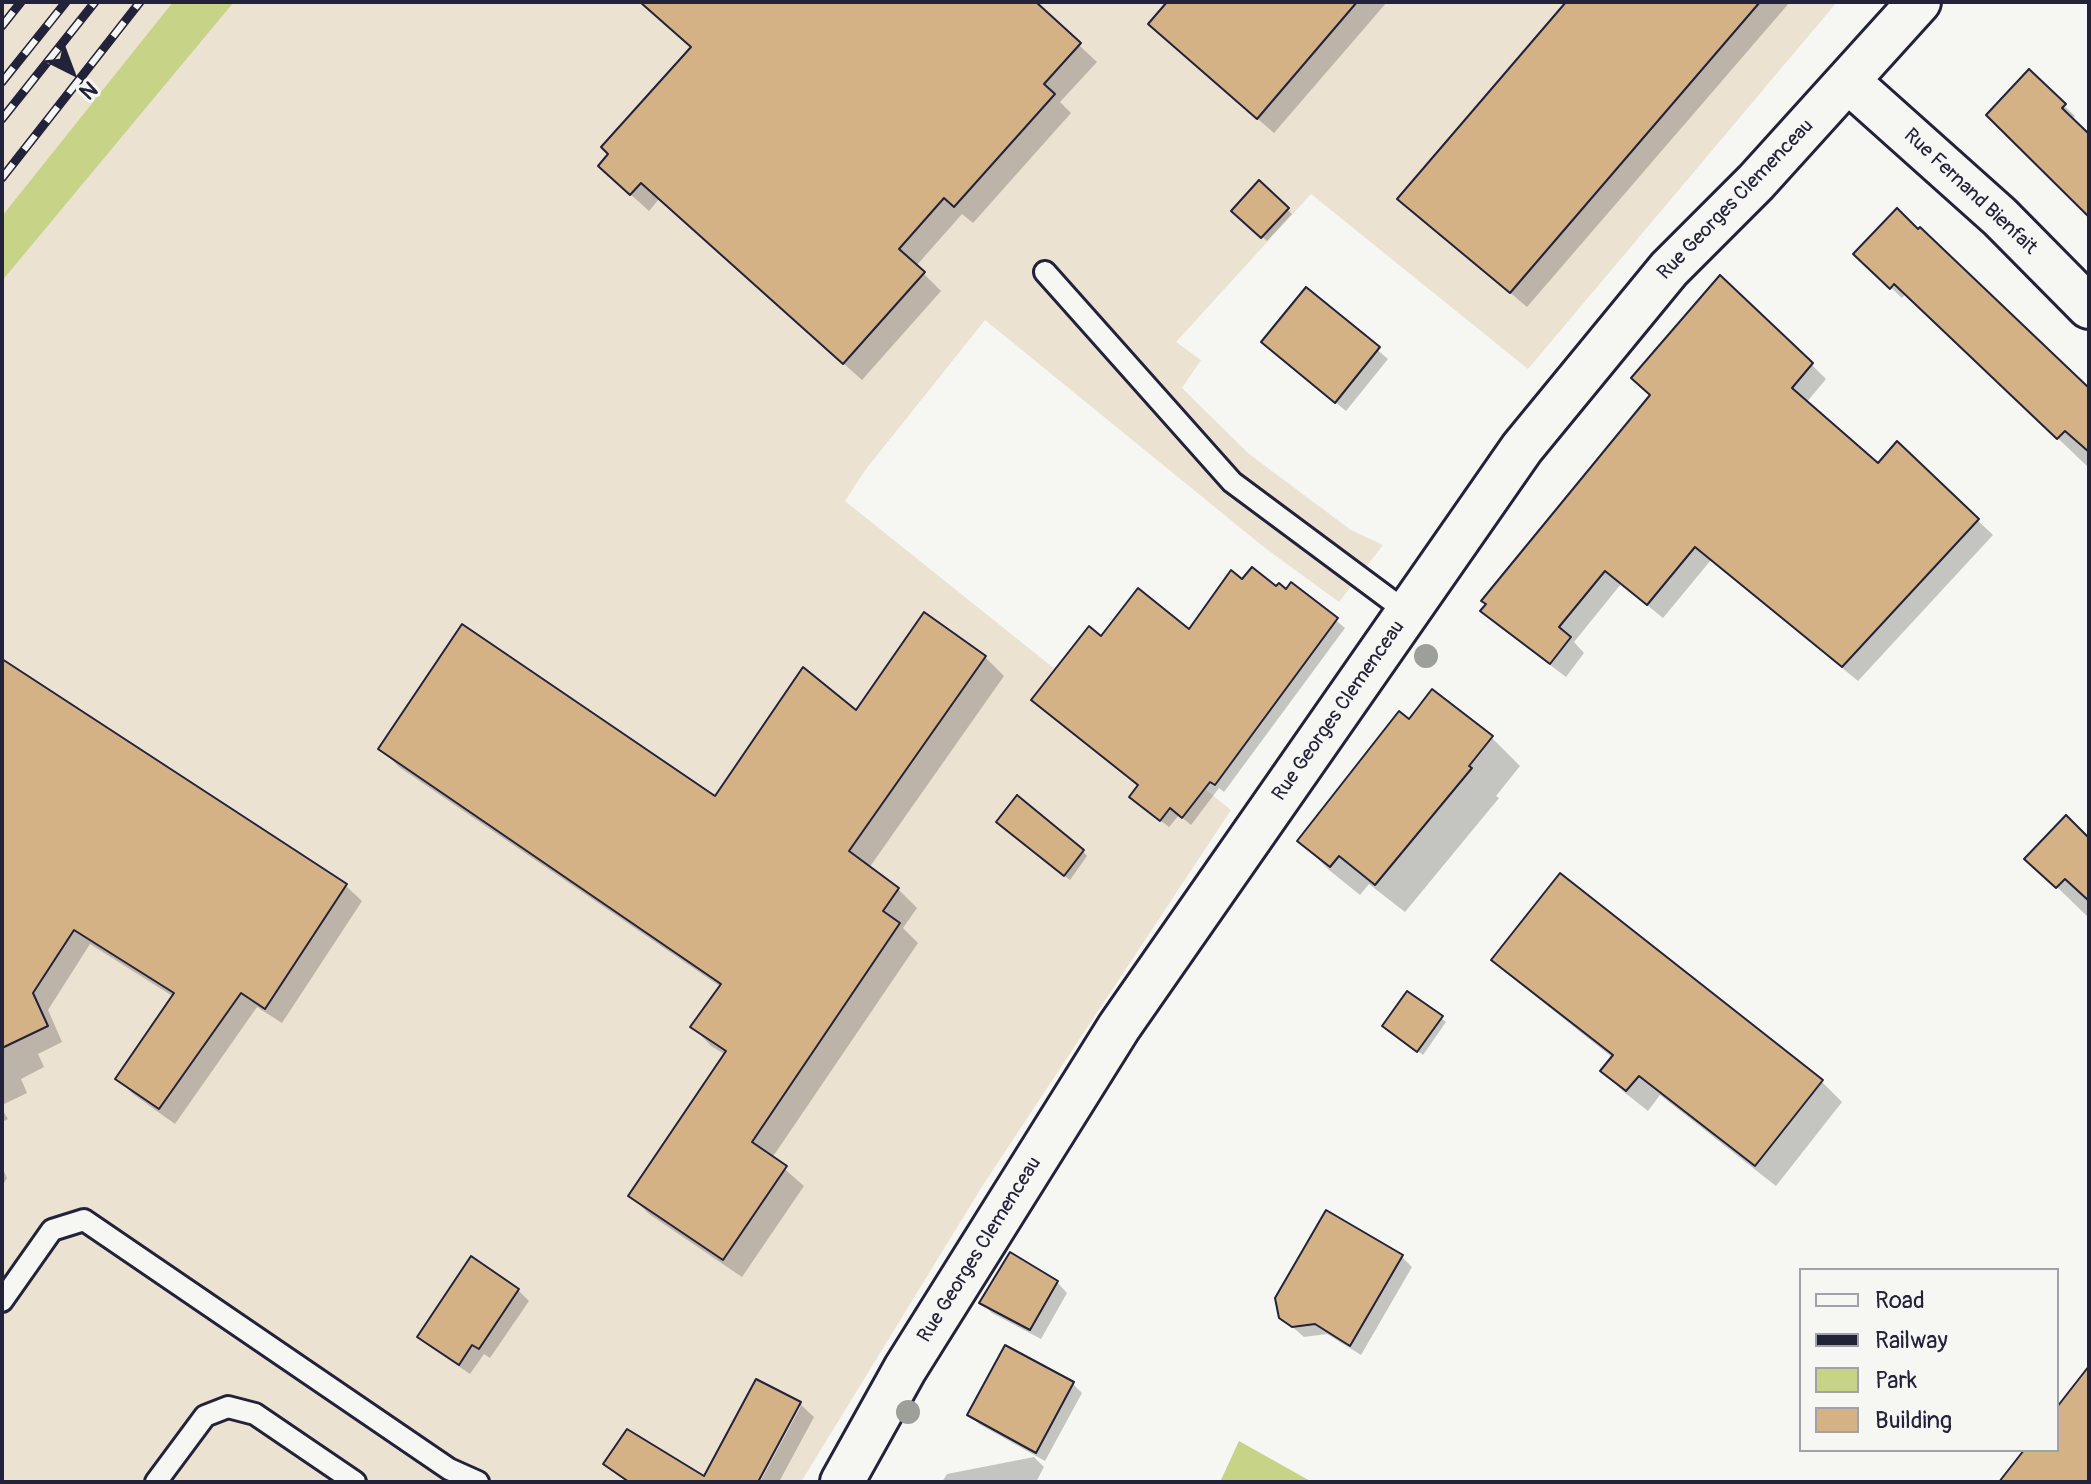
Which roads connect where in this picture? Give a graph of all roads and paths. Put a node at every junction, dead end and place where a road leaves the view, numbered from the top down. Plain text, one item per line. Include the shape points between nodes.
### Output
1 (1919, 2) edge
2 (1849, 82) junction
3 (1045, 272) dead end
4 (2089, 307) edge
5 (1408, 613) junction
6 (2, 1301) edge
7 (156, 1482) edge
8 (355, 1482) edge
9 (478, 1482) edge
10 (842, 1482) edge

1 - 2 street, Rue Georges Clemenceau
2 - 4 street, Rue Fernand Bienfait via 2000,217
2 - 5 street, Rue Georges Clemenceau via 1669,269 1567,390
3 - 5 lane via 1232,482
5 - 10 street, Rue Georges Clemenceau via 1119,1027 905,1369
6 - 9 lane via 52,1230 84,1220 449,1469
7 - 8 lane via 205,1416 228,1407 255,1414

